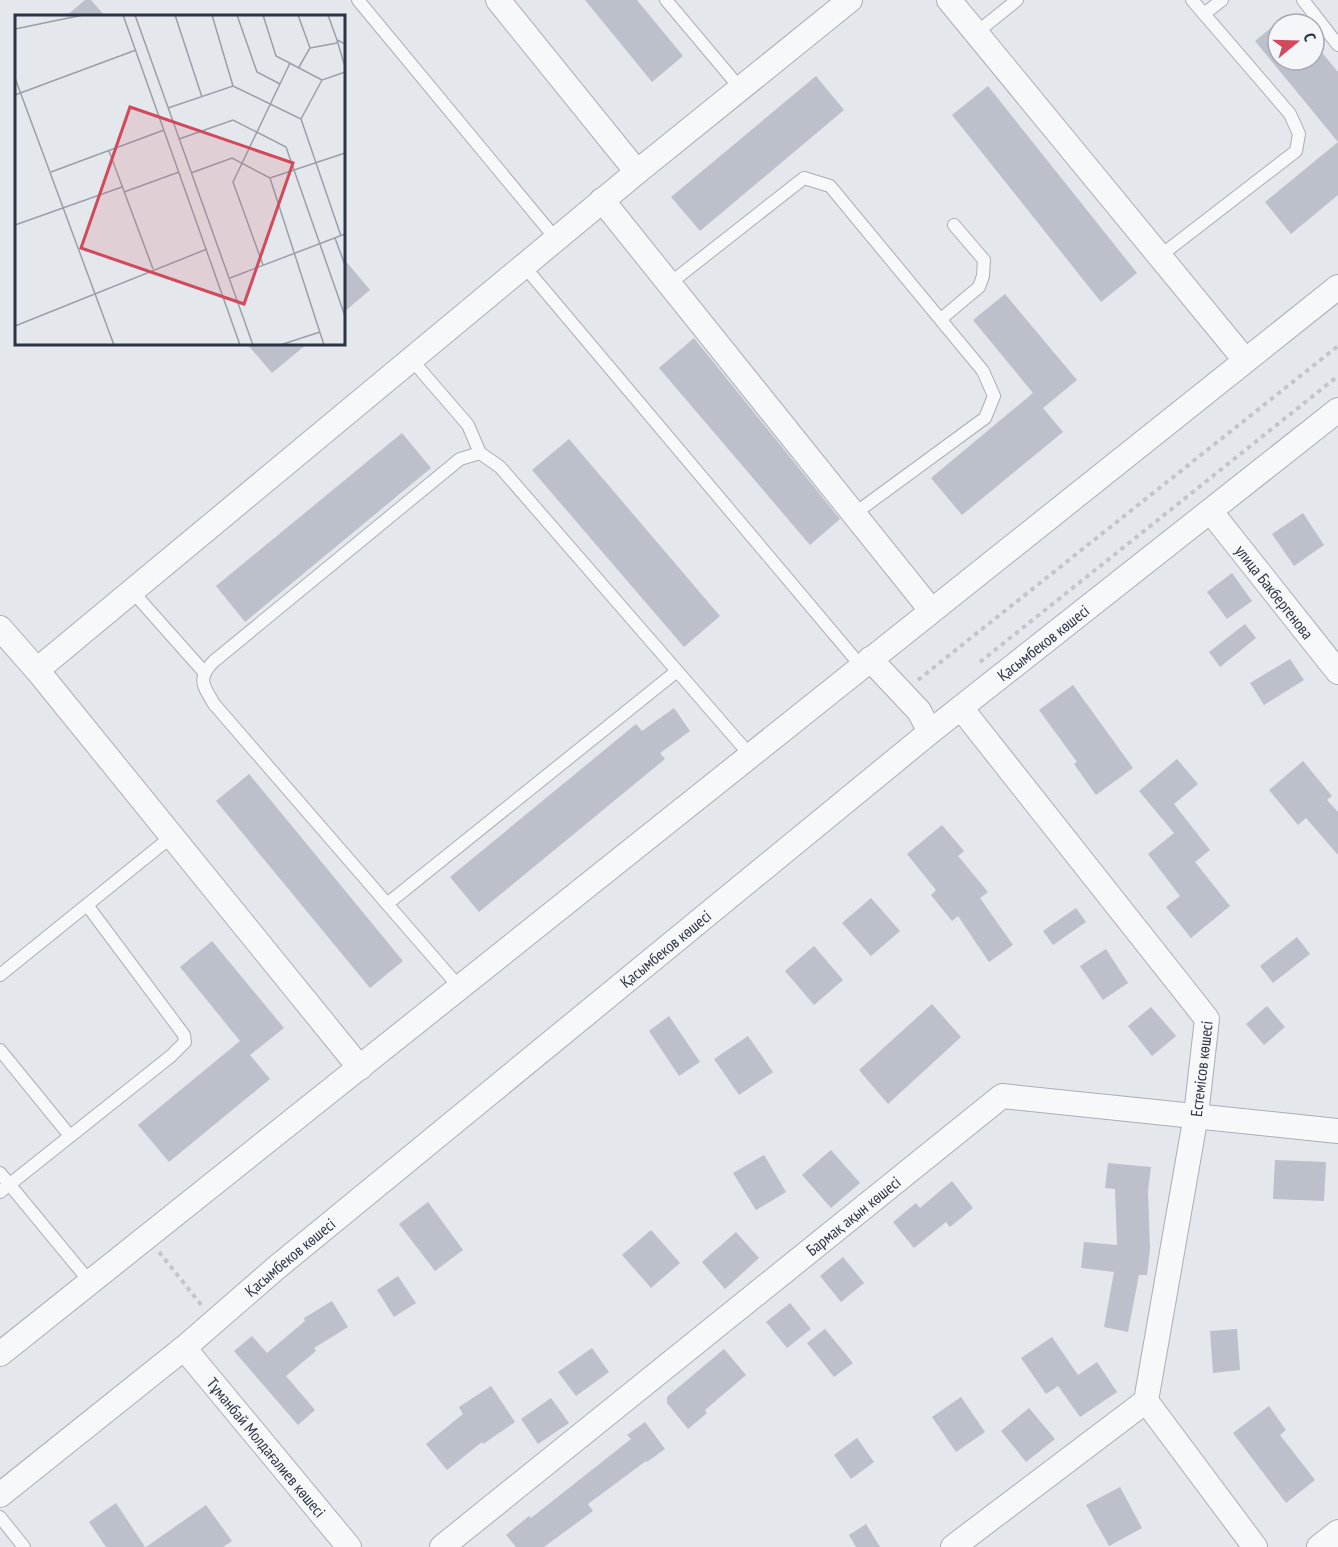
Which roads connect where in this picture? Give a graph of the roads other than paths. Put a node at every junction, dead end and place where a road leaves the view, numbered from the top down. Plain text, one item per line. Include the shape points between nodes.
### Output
1 (358, 0) edge
2 (498, 0) edge
3 (666, 0) edge
4 (850, 0) edge
5 (949, 0) edge
6 (1017, 0) edge
7 (1192, 0) edge
8 (1222, 0) edge
9 (1303, 0) edge
10 (1204, 14) junction
11 (976, 33) junction
12 (1338, 45) edge
13 (740, 88) junction
14 (637, 172) junction
15 (602, 200) junction
16 (954, 225) dead end
17 (556, 239) junction
18 (1160, 256) junction
19 (524, 266) junction
20 (669, 284) junction
21 (1338, 287) edge
22 (940, 319) junction
23 (411, 359) junction
24 (1245, 360) junction
25 (1338, 410) edge
26 (480, 453) junction
27 (1211, 512) junction
28 (854, 514) junction
29 (132, 591) junction
30 (931, 610) junction
31 (0, 628) edge
32 (865, 662) junction
33 (37, 670) junction
34 (677, 670) junction
35 (204, 672) junction
36 (1338, 672) edge
37 (961, 708) junction
38 (930, 732) junction
39 (750, 755) junction
40 (171, 837) junction
41 (387, 904) junction
42 (87, 905) junction
43 (0, 975) edge
44 (460, 988) junction
45 (0, 1050) edge
46 (360, 1068) junction
47 (1196, 1115) junction
48 (1338, 1131) edge
49 (70, 1136) junction
50 (0, 1173) edge
51 (5, 1188) edge
52 (90, 1282) junction
53 (184, 1348) junction
54 (0, 1354) edge
55 (1146, 1401) junction
56 (0, 1495) edge
57 (0, 1517) edge
58 (1338, 1532) edge
59 (24, 1547) edge
60 (349, 1547) edge
61 (442, 1547) edge
62 (953, 1547) edge
63 (1255, 1547) edge
64 (1319, 1547) edge

1 - 17 lane
2 - 14 street
3 - 13 lane
4 - 13 street
5 - 11 street
6 - 11 lane
7 - 10 lane
8 - 10 lane
9 - 12 lane
10 - 18 lane via 1290,114 1299,134 1296,151
11 - 18 street
13 - 14 street
14 - 15 street
15 - 17 street
15 - 20 street
16 - 22 lane via 984,260 983,276 979,287
17 - 19 street
18 - 24 street
19 - 23 street
19 - 32 lane
20 - 22 lane via 804,178 830,186
20 - 28 street
21 - 24 street
22 - 28 lane via 983,371 994,396 985,418
23 - 26 lane via 468,425
23 - 29 street
24 - 30 street
25 - 27 street, Қасымбеков көшесі
26 - 34 lane via 500,467
26 - 35 lane via 460,459
27 - 36 street, улица Бакбергенова
27 - 37 street, Қасымбеков көшесі
28 - 30 street
29 - 33 street
29 - 35 lane
30 - 32 street
31 - 33 street
32 - 38 street via 919,711
32 - 39 street
33 - 40 street
34 - 39 lane
34 - 41 lane
35 - 41 lane via 202,684 214,704
37 - 38 street, Қасымбеков көшесі
37 - 47 street, Естемісов көшесі via 1207,1019
38 - 53 street, Қасымбеков көшесі via 276,1268
39 - 44 street
40 - 42 lane
40 - 46 street
41 - 44 lane
42 - 43 lane
42 - 49 lane via 184,1035 185,1042
44 - 46 street
45 - 49 lane
46 - 52 street
47 - 48 street, Бармақ ақын көшесі
47 - 55 street, Естемісов көшесі
47 - 61 street, Бармақ ақын көшесі via 1002,1096
49 - 51 lane
50 - 51 lane
51 - 52 lane
52 - 54 street
53 - 56 street, Қасымбеков көшесі
53 - 60 street, Тұманбай Молдағалиев көшесі
55 - 62 street
55 - 63 street
57 - 59 lane
58 - 64 street

